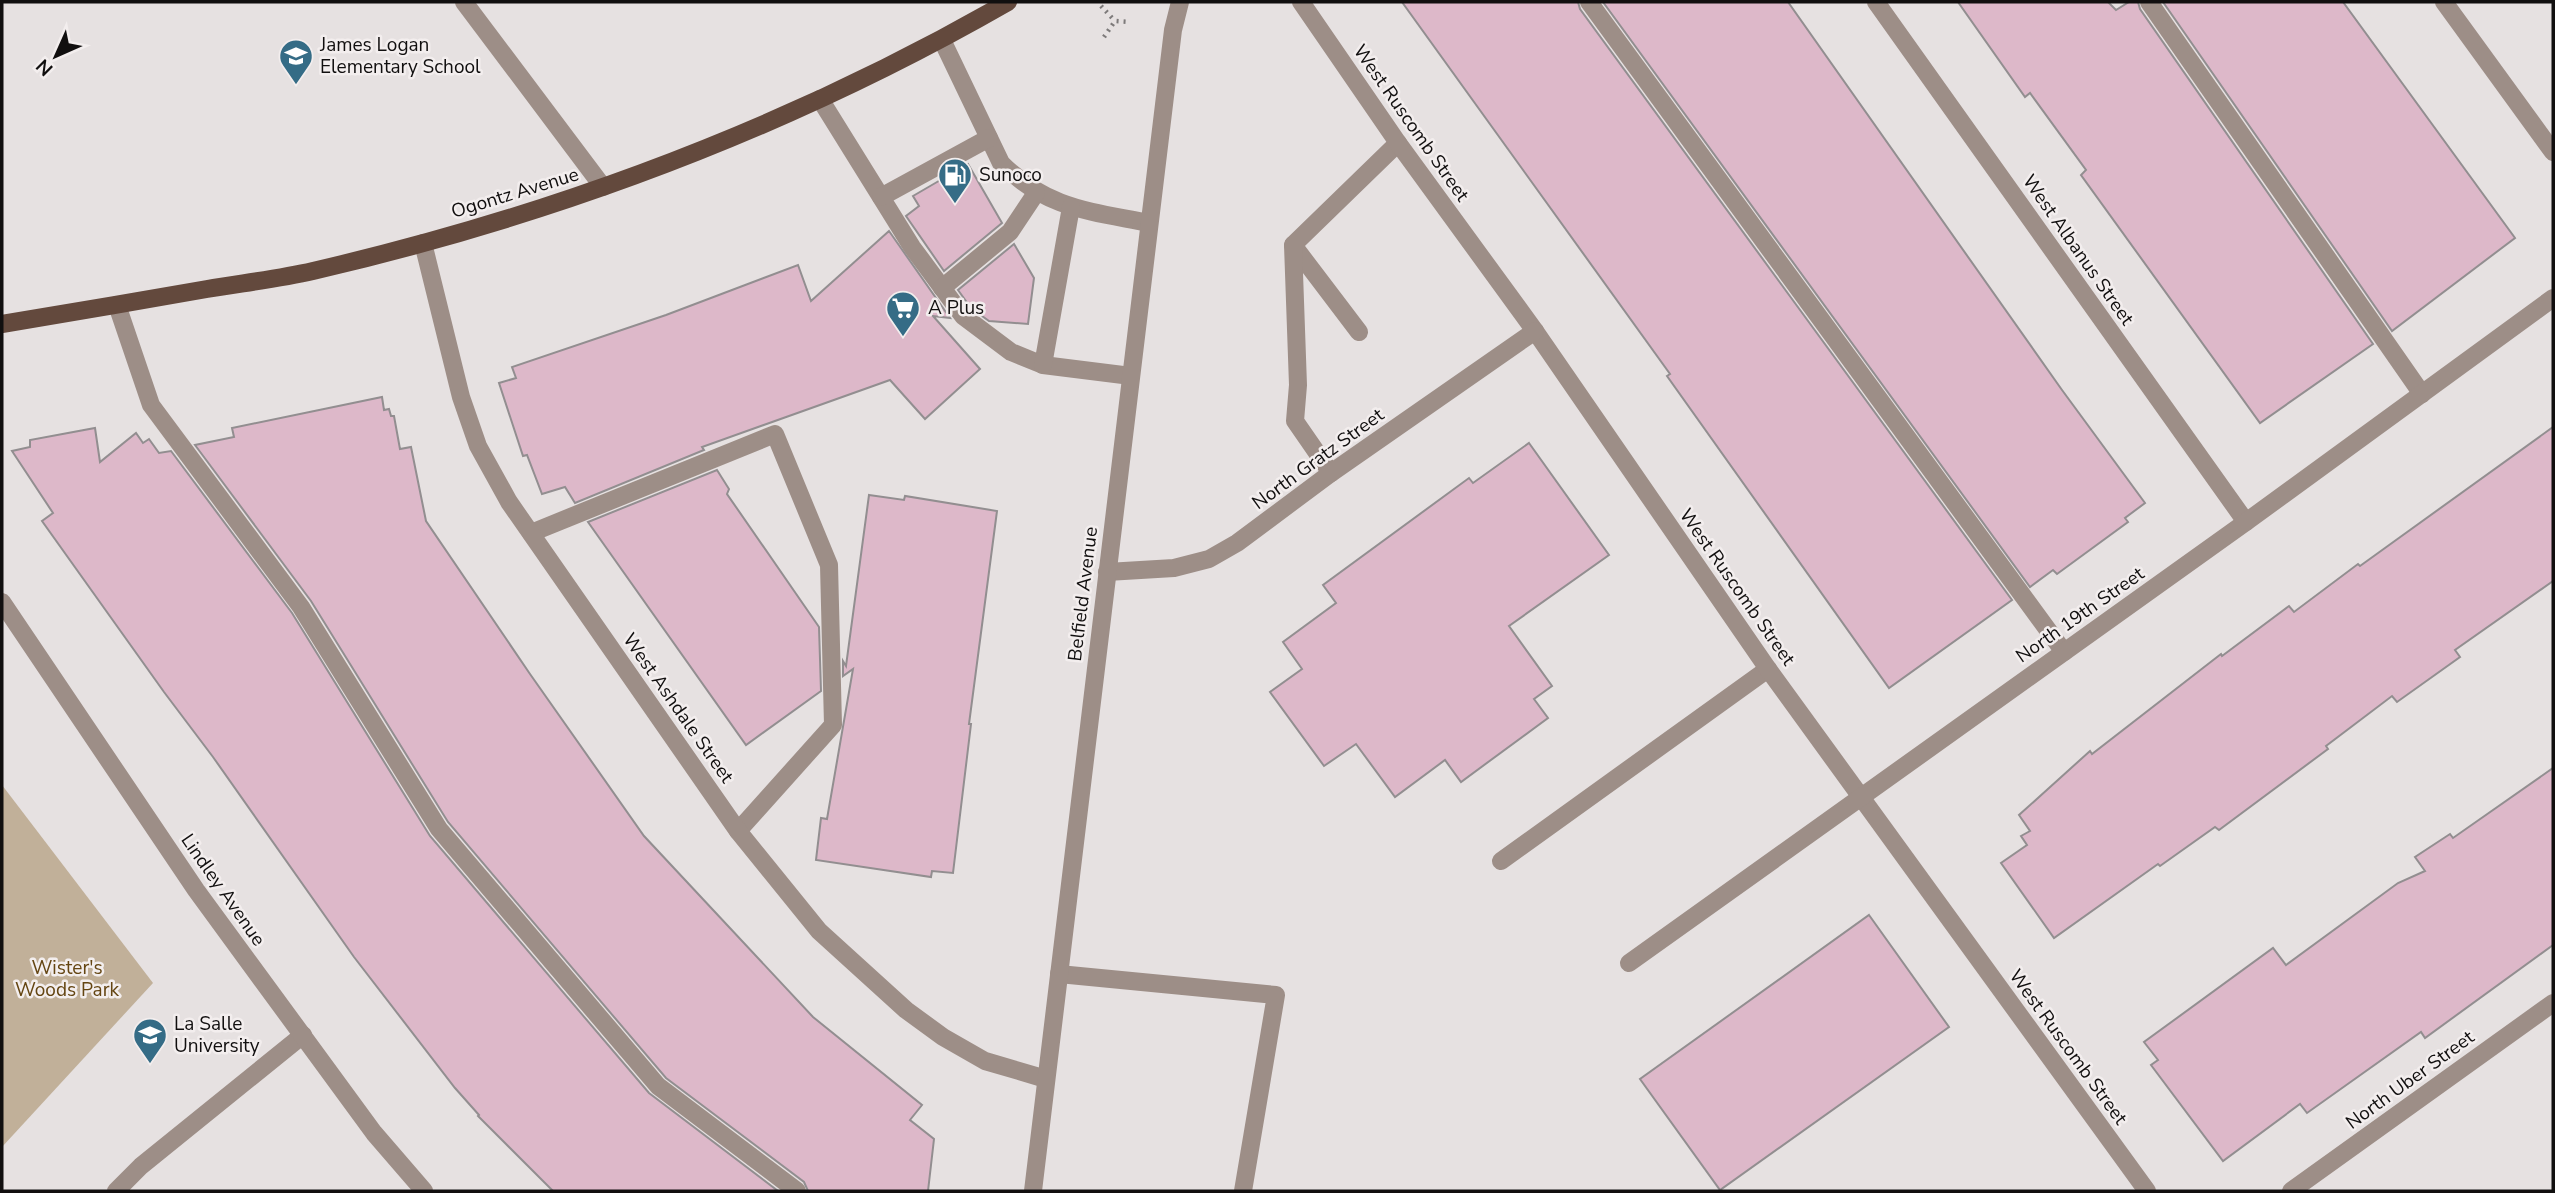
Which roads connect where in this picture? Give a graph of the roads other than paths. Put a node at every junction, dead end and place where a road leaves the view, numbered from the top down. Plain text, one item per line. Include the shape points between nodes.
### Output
1 (464, 2) edge
2 (1008, 2) edge
3 (1180, 2) edge
4 (1301, 2) edge
5 (1589, 2) edge
6 (1876, 2) edge
7 (2150, 2) edge
8 (2444, 2) edge
9 (943, 40) junction
10 (820, 99) junction
11 (989, 138) junction
12 (1398, 143) junction
13 (2553, 152) edge
14 (603, 187) junction
15 (1036, 193) junction
16 (881, 197) junction
17 (1071, 207) junction
18 (1149, 223) junction
19 (423, 243) junction
20 (1293, 245) junction
21 (942, 288) junction
22 (2553, 298) edge
23 (117, 305) junction
24 (2, 324) edge
25 (1535, 331) junction
26 (1360, 332) dead end
27 (1043, 365) junction
28 (1131, 376) junction
29 (2422, 394) junction
30 (1331, 473) junction
31 (2246, 522) junction
32 (531, 533) junction
33 (1107, 572) junction
34 (2, 602) edge
35 (2064, 652) junction
36 (1768, 669) junction
37 (1861, 797) junction
38 (738, 831) junction
39 (1501, 861) dead end
40 (1629, 963) dead end
41 (1059, 974) junction
42 (2553, 1003) edge
43 (303, 1035) junction
44 (1046, 1079) junction
45 (116, 1191) edge
46 (424, 1191) edge
47 (797, 1191) edge
48 (1033, 1191) edge
49 (1243, 1191) edge
50 (2147, 1191) edge
51 (2291, 1191) edge

1 - 14 street
2 - 9 main road, Ogontz Avenue
3 - 18 street, Belfield Avenue via 1172,30
4 - 12 street, West Ruscomb Street
5 - 35 street
6 - 31 street, West Albanus Street
7 - 29 street
8 - 13 street
9 - 10 main road, Ogontz Avenue
9 - 11 street
10 - 14 main road, Ogontz Avenue
10 - 16 street
11 - 15 street via 1001,163
11 - 16 street
12 - 20 street
12 - 25 street, West Ruscomb Street
14 - 19 main road, Ogontz Avenue
15 - 17 street
15 - 21 street via 1010,232
16 - 21 street
17 - 18 street
17 - 27 street
18 - 28 street, Belfield Avenue
19 - 23 main road, Ogontz Avenue via 311,272
19 - 32 street, West Ashdale Street via 461,397 478,446
20 - 26 street
20 - 30 street via 1296,421
21 - 27 street via 963,316 1012,352
22 - 29 street, North 19th Street
23 - 24 main road, Ogontz Avenue
23 - 47 street via 151,405 302,607 439,829 658,1086
25 - 30 street, North Gratz Street
25 - 36 street, West Ruscomb Street
27 - 28 street
28 - 33 street, Belfield Avenue
29 - 31 street, North 19th Street
30 - 33 street, North Gratz Street via 1237,544 1209,559 1174,568
31 - 35 street, North 19th Street
32 - 38 street, West Ashdale Street
32 - 38 street via 775,434 829,565 833,725
33 - 41 street, Belfield Avenue
34 - 43 street, Lindley Avenue via 196,890
35 - 37 street, North 19th Street
36 - 37 street, West Ruscomb Street
36 - 39 street
37 - 40 street, North 19th Street
37 - 50 street, West Ruscomb Street
38 - 44 street, West Ashdale Street via 819,931 906,1010 985,1061
41 - 44 street, Belfield Avenue
41 - 49 street via 1276,995
42 - 51 street, North Uber Street
43 - 45 street
43 - 46 street, Lindley Avenue via 374,1133
44 - 48 street, Belfield Avenue

